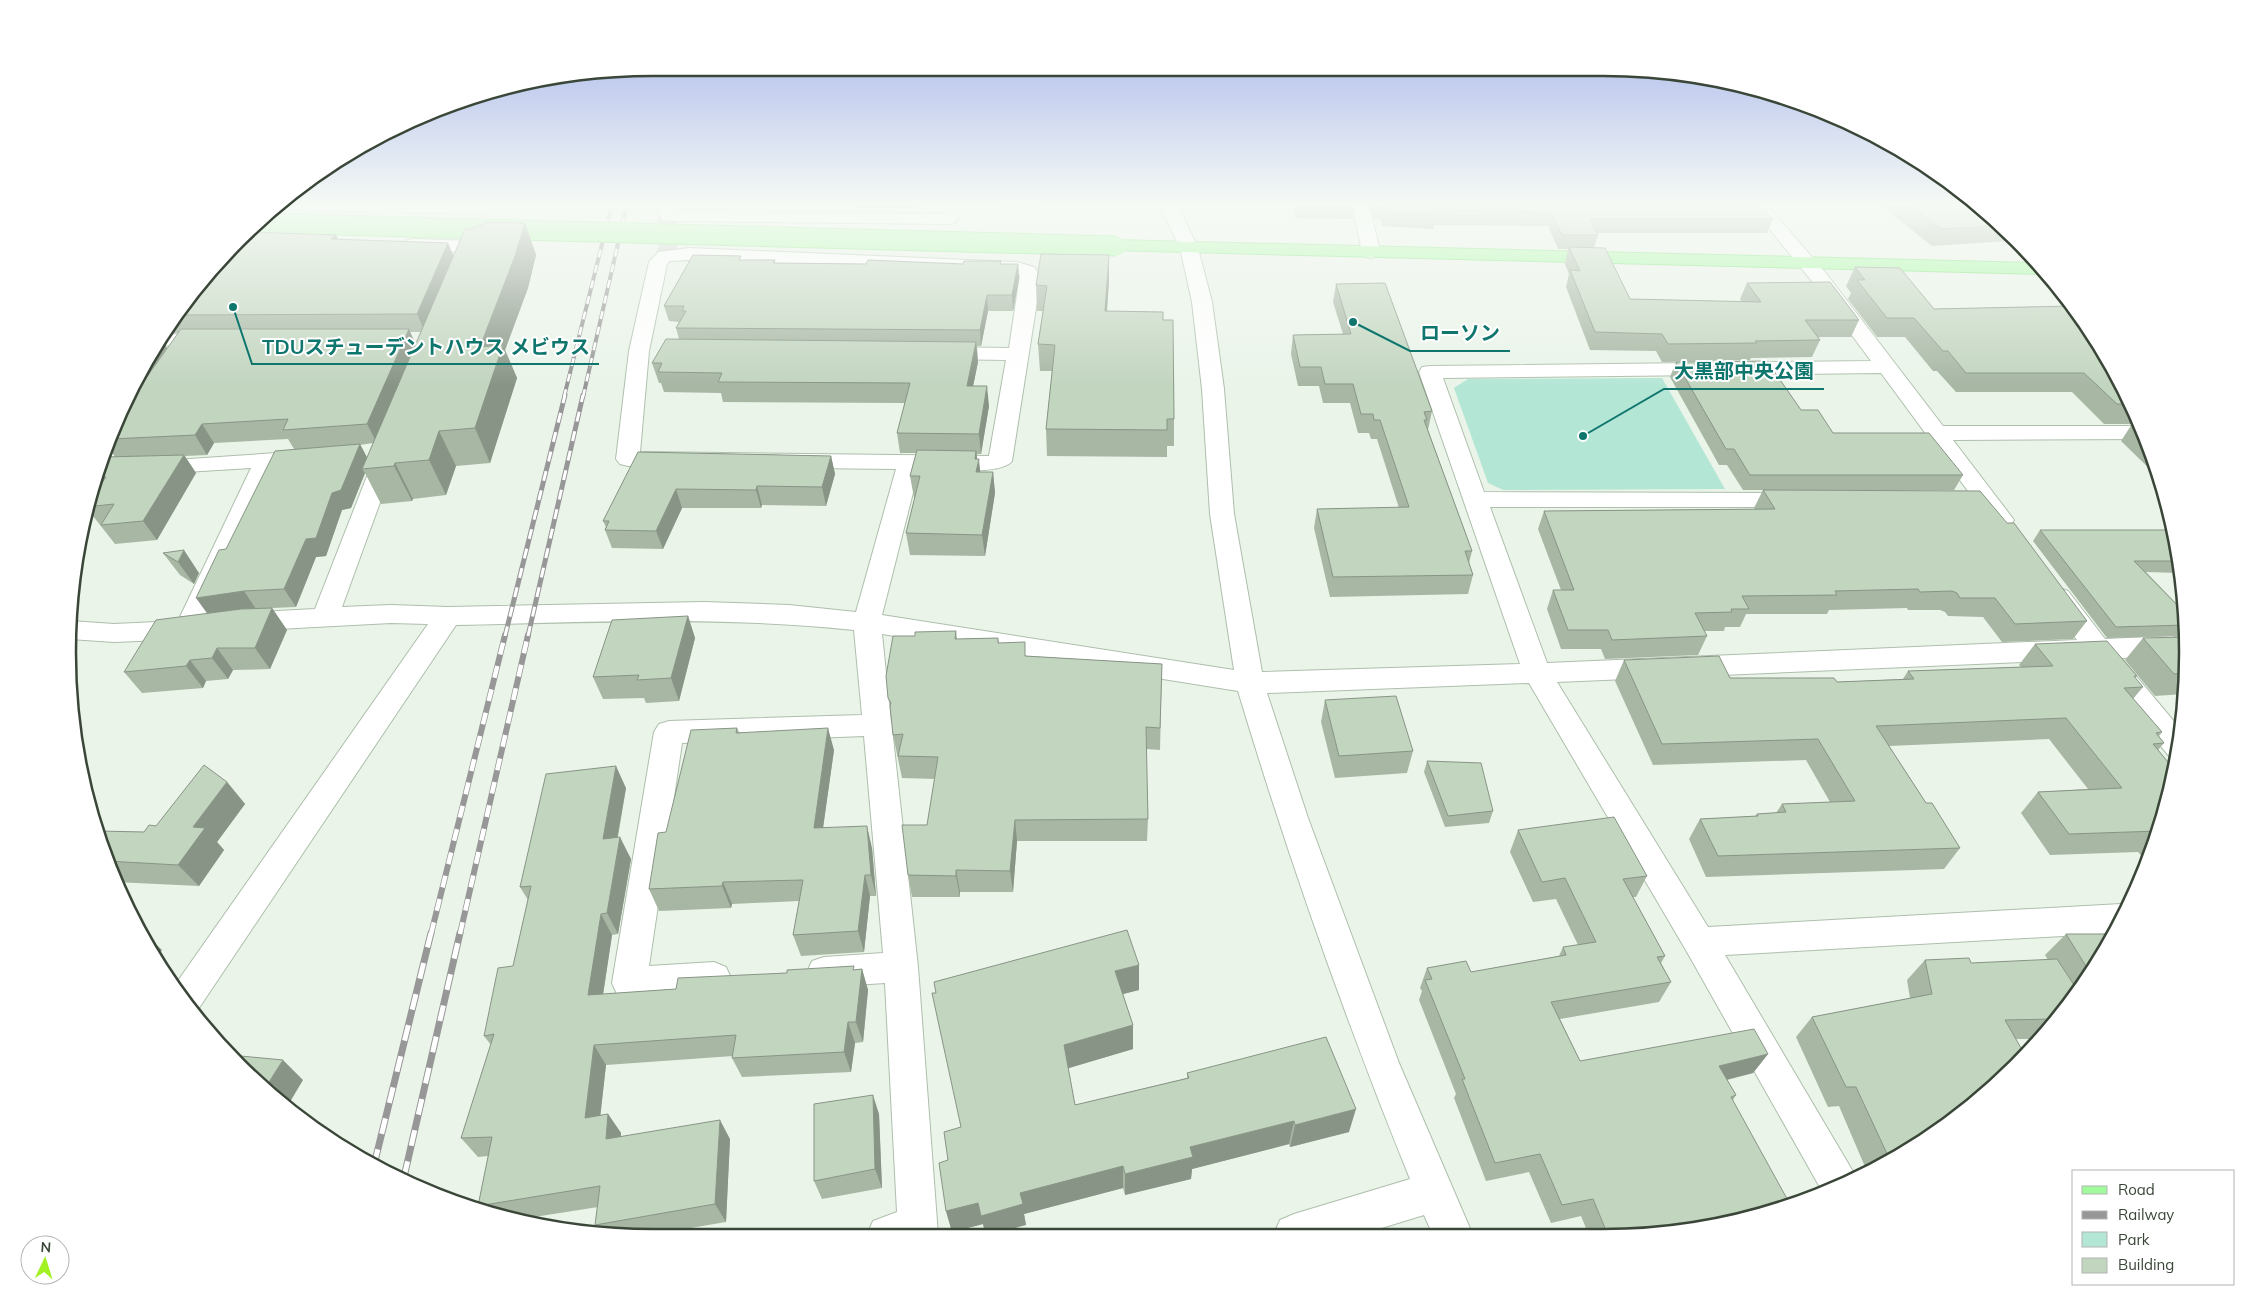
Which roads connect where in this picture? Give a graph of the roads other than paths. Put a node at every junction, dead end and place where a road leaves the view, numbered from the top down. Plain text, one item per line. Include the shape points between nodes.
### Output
1 (464, 265) edge
2 (658, 265) tunnel mouth
3 (944, 265) edge
4 (1193, 265) edge
5 (1809, 265) edge
6 (1850, 265) edge
7 (2032, 269) edge
8 (454, 289) edge
9 (234, 341) edge
10 (166, 343) edge
11 (918, 353) edge
12 (1017, 354) junction
13 (1886, 367) junction
14 (141, 404) edge
15 (1936, 433) junction
16 (2135, 433) edge
17 (359, 454) edge
18 (331, 456) edge
19 (266, 462) junction
20 (908, 463) junction
21 (113, 466) edge
22 (1475, 499) junction
23 (1819, 500) edge
24 (1957, 500) edge
25 (1987, 500) junction
26 (2016, 539) edge
27 (2045, 578) edge
28 (448, 616) junction
29 (325, 617) junction
30 (867, 622) junction
31 (77, 630) edge
32 (187, 630) junction
33 (2179, 646) edge
34 (2098, 649) junction
35 (1536, 671) junction
36 (1250, 683) junction
37 (879, 726) junction
38 (2172, 740) edge
39 (2113, 918) edge
40 (1699, 942) junction
41 (901, 967) junction
42 (794, 974) edge
43 (746, 976) edge
44 (189, 995) edge
45 (1836, 1179) edge
46 (1434, 1192) junction
47 (907, 1229) edge
48 (1311, 1229) edge
49 (1450, 1229) edge

1 - 8 street
2 - 20 street via 649,351 628,459
3 - 12 street via 1027,271 1031,276
4 - 36 street via 1202,302 1213,389 1222,514
5 - 13 street
6 - 7 main road
9 - 10 street via 179,349
11 - 12 street
12 - 20 street via 1000,461
13 - 15 street
13 - 22 street via 1430,372
14 - 21 street
15 - 16 street
15 - 25 street
17 - 29 street via 390,442
18 - 19 street
19 - 21 street
19 - 32 street
20 - 30 street
22 - 23 street
22 - 35 street
24 - 25 street
25 - 26 street
27 - 34 street
28 - 29 street
28 - 30 street via 704,612 790,614
28 - 44 street
29 - 32 street via 256,620
30 - 36 street
30 - 37 street
31 - 32 street via 114,633
33 - 34 street
34 - 35 street
34 - 38 street
35 - 36 street
35 - 40 street
36 - 46 street via 1292,818 1381,1063
37 - 41 street
37 - 43 street via 670,732 629,983
39 - 40 street
40 - 45 street
41 - 42 street
41 - 47 street
46 - 48 street
46 - 49 street

